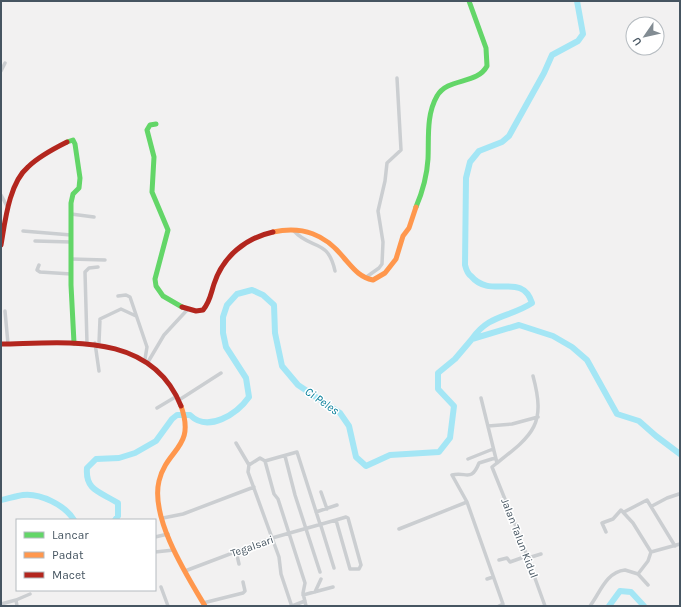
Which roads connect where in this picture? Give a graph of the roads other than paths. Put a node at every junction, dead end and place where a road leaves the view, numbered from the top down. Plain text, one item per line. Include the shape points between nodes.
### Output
1 (469, 1) edge
2 (5, 63) dead end
3 (1, 71) edge
4 (397, 78) dead end
5 (156, 124) dead end
6 (1, 195) edge
7 (7, 206) junction
8 (71, 214) junction
9 (94, 217) dead end
10 (294, 231) junction
11 (23, 232) dead end
12 (71, 235) junction
13 (36, 241) dead end
14 (71, 242) junction
15 (1, 245) edge
16 (71, 259) junction
17 (105, 260) dead end
18 (39, 265) dead end
19 (98, 267) dead end
20 (335, 271) dead end
21 (71, 274) junction
22 (365, 278) junction
23 (118, 296) dead end
24 (188, 309) junction
25 (5, 311) dead end
26 (136, 316) junction
27 (74, 343) junction
28 (87, 343) junction
29 (97, 343) junction
30 (1, 344) edge
31 (8, 344) junction
32 (147, 361) junction
33 (99, 372) dead end
34 (221, 373) dead end
35 (533, 376) dead end
36 (481, 398) dead end
37 (179, 401) junction
38 (157, 408) dead end
39 (538, 417) junction
40 (488, 426) junction
41 (236, 443) dead end
42 (493, 449) junction
43 (285, 456) junction
44 (495, 458) junction
45 (468, 459) dead end
46 (266, 461) junction
47 (497, 463) junction
48 (249, 465) junction
49 (254, 487) junction
50 (322, 492) dead end
51 (679, 494) edge
52 (467, 502) junction
53 (337, 505) dead end
54 (652, 506) junction
55 (326, 509) junction
56 (316, 512) junction
57 (624, 512) junction
58 (164, 518) junction
59 (336, 520) junction
60 (320, 525) junction
61 (306, 529) junction
62 (398, 529) dead end
63 (606, 532) dead end
64 (168, 534) junction
65 (289, 534) junction
66 (156, 537) edge
67 (272, 538) junction
68 (680, 544) edge
69 (675, 546) junction
70 (174, 550) junction
71 (236, 551) junction
72 (156, 552) edge
73 (651, 552) junction
74 (541, 554) dead end
75 (528, 557) junction
76 (499, 560) dead end
77 (239, 564) dead end
78 (334, 568) dead end
79 (185, 572) junction
80 (320, 572) dead end
81 (638, 574) junction
82 (493, 577) junction
83 (487, 578) dead end
84 (320, 579) dead end
85 (243, 582) dead end
86 (648, 585) dead end
87 (161, 587) dead end
88 (333, 587) dead end
89 (315, 592) junction
90 (30, 594) dead end
91 (303, 595) junction
92 (16, 600) junction
93 (305, 601) junction
94 (1, 604) edge
95 (204, 605) edge
96 (17, 606) edge
97 (168, 606) edge
98 (306, 606) edge
99 (499, 606) edge
100 (545, 606) edge
101 (590, 606) edge

1 - 22 street via 486,42 486,69 474,77 449,85 438,93 428,127 428,161 423,187 411,222 403,236 401,248 385,273 373,280
2 - 3 street
4 - 22 street via 401,150 387,163 378,210 382,264
5 - 24 street via 150,125 147,130 154,157 152,192 168,230 154,283 160,295
6 - 7 street
7 - 8 street via 26,169 71,140 75,144 80,178 79,188 72,194
7 - 15 street
8 - 9 street
8 - 12 street
10 - 20 street via 302,239 325,249 332,257
10 - 22 street via 316,232 338,250 356,273
10 - 24 street via 265,234 242,244 230,256 216,278 204,309 199,312
11 - 12 street
12 - 14 street
13 - 14 street
14 - 16 street
16 - 17 street
16 - 21 street
18 - 21 street via 37,270 40,272
19 - 28 street via 89,268 85,272
21 - 27 street
23 - 26 street via 126,294 130,297
24 - 32 street via 164,336
25 - 31 street
26 - 29 street via 121,309 100,319
26 - 32 street via 147,348
27 - 28 street
27 - 31 street
28 - 29 street
29 - 32 street via 128,352
29 - 33 street
30 - 31 street
32 - 37 street via 165,378
34 - 37 street
35 - 39 street via 539,402
36 - 40 street
37 - 38 street
37 - 58 street via 186,436 160,478 158,488
39 - 40 street via 512,424
39 - 47 street via 523,441
40 - 42 street
41 - 48 street
42 - 44 street
42 - 45 street
43 - 46 street
43 - 56 street via 297,452 299,454
43 - 61 street
44 - 47 street
44 - 52 street via 479,463 473,474 452,475
46 - 48 street via 260,458
46 - 65 street via 274,494
47 - 75 street, Jalan Talun Kidul via 492,466 493,470
48 - 49 street via 247,468
49 - 58 street via 183,514
49 - 67 street
50 - 55 street
51 - 54 street
52 - 62 street
52 - 82 street
53 - 55 street
54 - 57 street via 647,500
54 - 69 street
55 - 56 street
56 - 60 street
57 - 63 street via 619,510 613,519 603,523
57 - 73 street
58 - 64 street
59 - 59 street via 350,569 359,569 361,566 348,518
59 - 60 street, Tegalsari
60 - 61 street, Tegalsari
60 - 78 street
61 - 65 street, Tegalsari
61 - 80 street
64 - 66 street
64 - 70 street
65 - 67 street, Tegalsari
65 - 91 street via 305,583
67 - 71 street, Tegalsari
67 - 93 street via 291,605
68 - 69 street
69 - 73 street
70 - 72 street
70 - 79 street
71 - 77 street
71 - 79 street, Tegalsari
73 - 81 street
74 - 75 street
75 - 76 street via 510,562 507,558
75 - 100 street, Jalan Talun Kidul
79 - 95 street
81 - 86 street
81 - 101 street via 625,570 613,575 604,582 599,595
82 - 83 street
82 - 99 street via 503,604
84 - 89 street
85 - 95 street via 243,593
87 - 97 street
88 - 89 street
89 - 91 street
90 - 92 street
91 - 93 street
92 - 94 street
92 - 96 street
93 - 98 street

